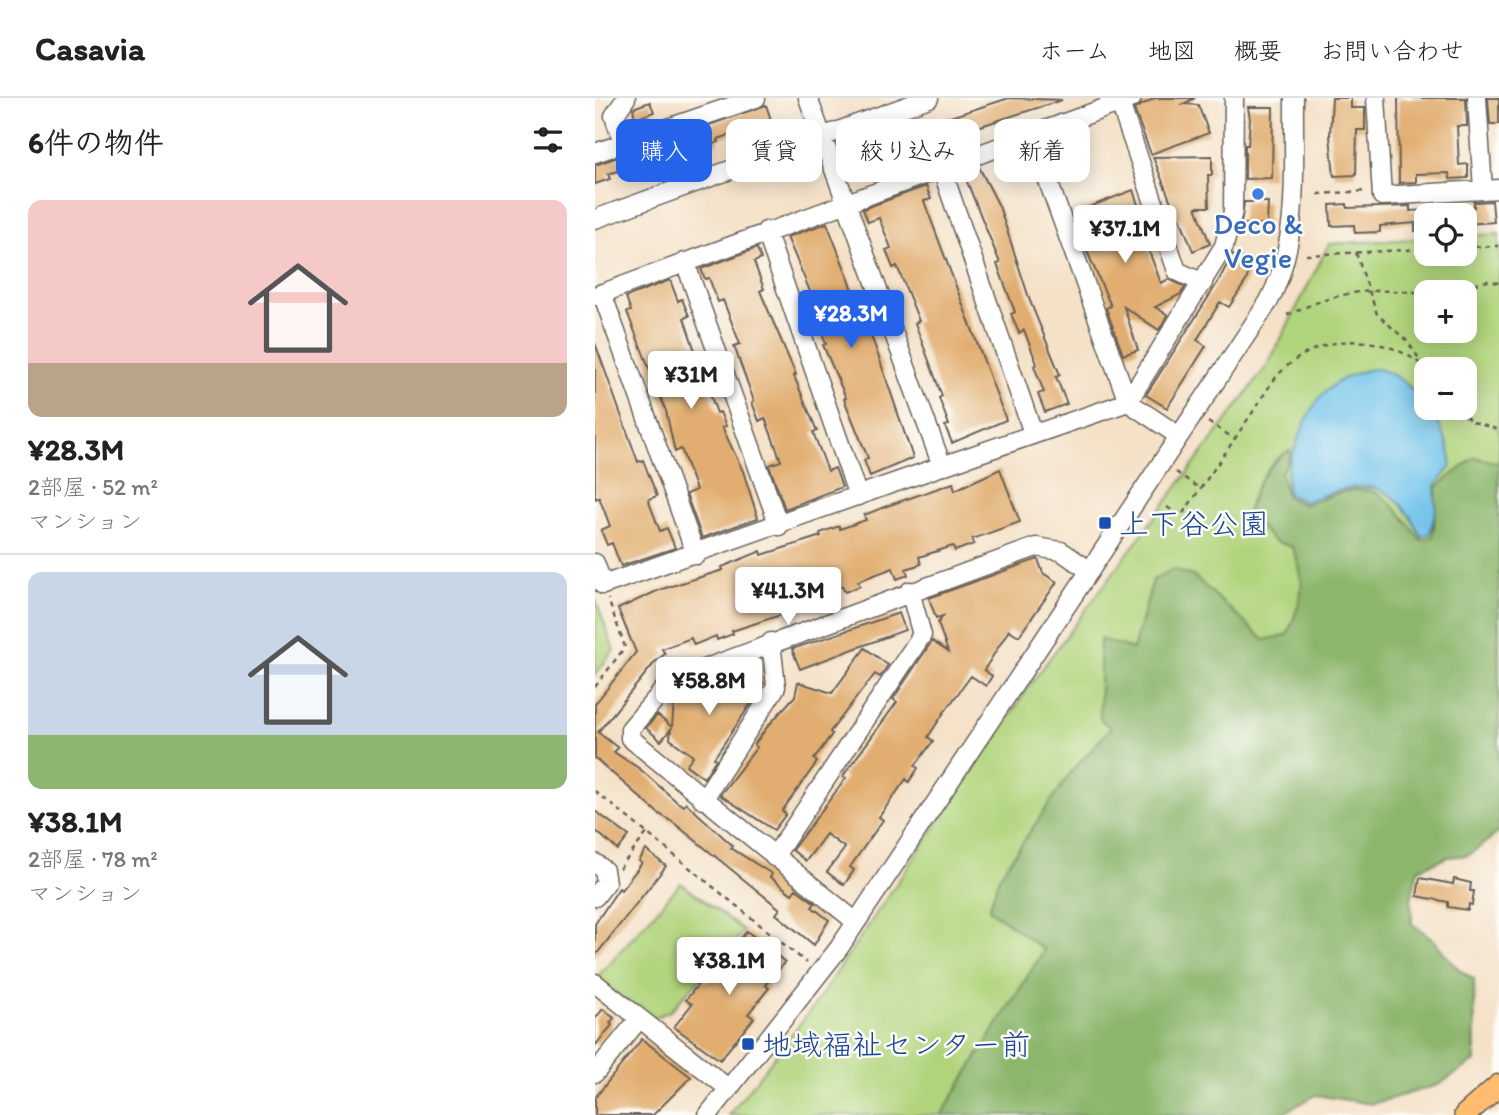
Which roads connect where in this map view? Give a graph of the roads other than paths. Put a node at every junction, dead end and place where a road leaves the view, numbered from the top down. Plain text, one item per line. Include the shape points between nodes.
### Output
1 (626, 98) edge
2 (756, 98) edge
3 (808, 98) edge
4 (929, 98) edge
5 (1234, 98) edge
6 (1294, 98) edge
7 (1376, 98) edge
8 (1477, 98) edge
9 (1126, 100) edge
10 (694, 119) edge
11 (1074, 119) edge
12 (616, 122) edge
13 (823, 136) junction
14 (616, 146) edge
15 (595, 153) edge
16 (899, 182) edge
17 (946, 182) edge
18 (1048, 182) edge
19 (1491, 190) edge
20 (845, 201) junction
21 (595, 219) edge
22 (766, 231) junction
23 (685, 262) junction
24 (1203, 283) junction
25 (599, 295) edge
26 (1128, 402) junction
27 (1033, 433) junction
28 (1179, 436) junction
29 (942, 467) junction
30 (858, 496) junction
31 (779, 526) junction
32 (695, 555) junction
33 (595, 563) edge
34 (1090, 571) junction
35 (909, 591) junction
36 (771, 642) junction
37 (703, 800) junction
38 (774, 857) junction
39 (600, 870) edge
40 (595, 897) edge
41 (856, 922) junction
42 (595, 983) edge
43 (639, 1019) junction
44 (595, 1073) edge
45 (1499, 1085) edge
46 (729, 1089) junction
47 (708, 1115) edge
48 (1465, 1115) edge

1 - 12 street via 614,116
2 - 10 street
3 - 13 street
4 - 13 street
5 - 24 street via 1233,211 1224,246
6 - 28 street via 1292,221 1280,281
7 - 19 street via 1382,196
8 - 19 street
9 - 11 street
9 - 24 street via 1177,271
13 - 20 street
13 - 21 street
14 - 15 street
16 - 20 street
17 - 27 street
18 - 26 street
20 - 22 street
20 - 29 street
22 - 23 street
22 - 30 street
23 - 25 street
23 - 31 street
24 - 26 street
25 - 32 street
26 - 27 street
26 - 28 street
27 - 29 street
28 - 34 street
29 - 30 street
30 - 31 street
31 - 32 street
32 - 33 street via 603,585
34 - 35 street via 1061,551 1044,546
34 - 41 street
35 - 36 street
35 - 38 street via 922,635
36 - 37 street via 776,687
36 - 37 street via 671,681 629,729 630,738
37 - 38 street
38 - 41 street
39 - 40 street via 606,883
41 - 46 street via 821,974
42 - 43 street
43 - 44 street
43 - 46 street
45 - 48 main road
46 - 47 street

